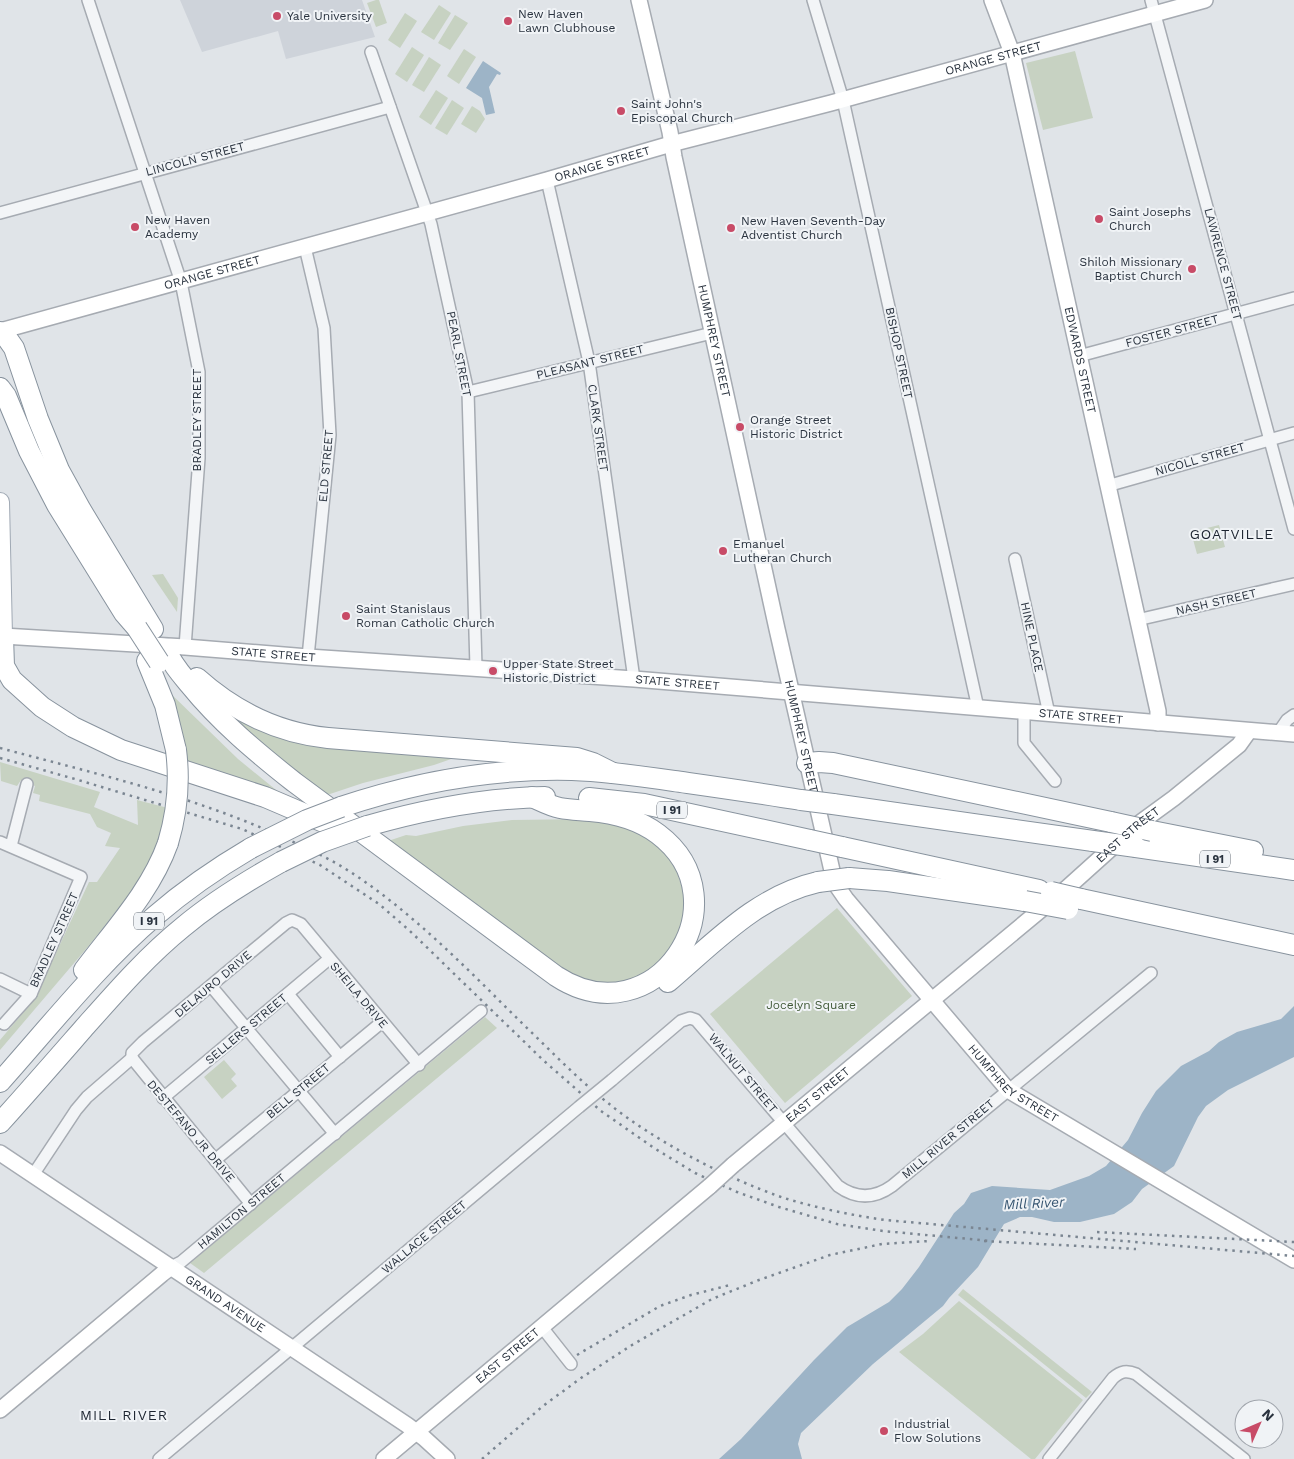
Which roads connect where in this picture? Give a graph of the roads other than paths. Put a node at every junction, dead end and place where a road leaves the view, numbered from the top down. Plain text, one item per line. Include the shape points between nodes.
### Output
1 (88, 0) edge
2 (639, 0) edge
3 (813, 0) edge
4 (992, 0) edge
5 (1205, 0) edge
6 (1154, 7) edge
7 (371, 52) dead end
8 (1012, 53) junction
9 (843, 100) junction
10 (390, 107) junction
11 (671, 144) junction
12 (146, 173) junction
13 (547, 180) junction
14 (427, 212) junction
15 (0, 213) edge
16 (305, 247) junction
17 (181, 282) junction
18 (1294, 298) edge
19 (1236, 314) junction
20 (0, 332) edge
21 (712, 333) junction
22 (1079, 356) junction
23 (589, 362) junction
24 (0, 388) edge
25 (468, 392) junction
26 (1294, 433) edge
27 (1270, 439) junction
28 (1107, 486) junction
29 (0, 502) edge
30 (1294, 529) edge
31 (1015, 559) dead end
32 (1294, 584) edge
33 (1137, 620) junction
34 (136, 624) junction
35 (1, 636) edge
36 (308, 657) junction
37 (169, 658) junction
38 (476, 667) junction
39 (634, 679) junction
40 (791, 692) junction
41 (978, 708) junction
42 (1024, 712) junction
43 (1049, 714) junction
44 (1294, 715) edge
45 (1158, 723) junction
46 (1249, 731) junction
47 (1278, 733) junction
48 (1294, 734) edge
49 (807, 763) junction
50 (613, 773) junction
51 (1055, 781) dead end
52 (27, 784) dead end
53 (532, 797) junction
54 (340, 829) junction
55 (5, 844) edge
56 (1294, 868) edge
57 (1032, 895) junction
58 (300, 924) joint
59 (1222, 930) junction
60 (1294, 945) edge
61 (1294, 958) edge
62 (329, 959) junction
63 (1150, 973) dead end
64 (0, 979) edge
65 (211, 986) junction
66 (31, 994) junction
67 (288, 994) junction
68 (931, 1000) junction
69 (62, 1012) junction
70 (481, 1012) dead end
71 (690, 1018) joint
72 (382, 1022) junction
73 (4, 1024) dead end
74 (246, 1028) junction
75 (340, 1057) junction
76 (132, 1058) junction
77 (418, 1065) junction
78 (0, 1082) edge
79 (1008, 1090) junction
80 (299, 1091) junction
81 (163, 1098) junction
82 (0, 1123) edge
83 (785, 1123) junction
84 (335, 1134) junction
85 (0, 1153) edge
86 (215, 1160) junction
87 (33, 1175) junction
88 (856, 1195) joint
89 (251, 1204) junction
90 (1294, 1260) edge
91 (172, 1268) junction
92 (541, 1326) junction
93 (292, 1348) junction
94 (571, 1364) dead end
95 (0, 1410) edge
96 (416, 1432) junction
97 (159, 1459) edge
98 (384, 1459) edge
99 (447, 1459) edge
100 (1049, 1459) edge
101 (1244, 1459) edge

1 - 12 street, BRADLEY STREET
2 - 11 main road, HUMPHREY STREET
3 - 9 street, BISHOP STREET
4 - 8 main road, EDWARDS STREET
5 - 6 main road, ORANGE STREET
6 - 8 main road, ORANGE STREET
6 - 19 street, LAWRENCE STREET
7 - 10 street, PEARL STREET
8 - 9 main road, ORANGE STREET
8 - 22 main road, EDWARDS STREET
9 - 11 main road, ORANGE STREET
9 - 41 street, BISHOP STREET
10 - 12 street, LINCOLN STREET
10 - 14 street, PEARL STREET
11 - 13 main road, ORANGE STREET
11 - 21 main road, HUMPHREY STREET
12 - 15 street, LINCOLN STREET
12 - 17 street, BRADLEY STREET
13 - 14 main road, ORANGE STREET
13 - 23 street, CLARK STREET
14 - 16 main road, ORANGE STREET
14 - 25 street, PEARL STREET
16 - 17 main road, ORANGE STREET
16 - 36 street, ELD STREET via 324,328 330,435
17 - 20 main road, ORANGE STREET
17 - 37 street, BRADLEY STREET via 200,390 199,458
18 - 19 street, FOSTER STREET
19 - 22 street, FOSTER STREET
19 - 27 street, LAWRENCE STREET
20 - 34 highway via 14,348 59,470
21 - 23 street, PLEASANT STREET
21 - 40 main road, HUMPHREY STREET
22 - 28 main road, EDWARDS STREET
23 - 25 street, PLEASANT STREET
23 - 39 street, CLARK STREET
24 - 34 highway via 57,505
25 - 38 street, PEARL STREET
26 - 27 street, NICOLL STREET
27 - 28 street, NICOLL STREET
27 - 30 street, LAWRENCE STREET
28 - 33 main road, EDWARDS STREET
29 - 35 main road
31 - 43 street, HINE PLACE
32 - 33 street, NASH STREET
33 - 45 main road, EDWARDS STREET
34 - 37 highway, bridge
35 - 37 main road, STATE STREET
35 - 54 highway via 4,666 12,680 37,703 73,727 121,750 265,797
36 - 37 main road, STATE STREET
36 - 38 main road, STATE STREET
37 - 50 highway via 234,706 266,723 295,733 577,758
37 - 53 highway via 220,718 267,761 562,981 586,990 612,993 632,989 656,977 680,952 692,920 692,887 678,855 658,834 632,820 604,812 559,808
37 - 54 highway via 197,710 255,765
37 - 69 highway, bridge via 165,705 178,766 175,814 168,843 142,892 74,984
38 - 39 main road, STATE STREET
39 - 40 main road, STATE STREET
40 - 41 main road, STATE STREET
40 - 49 main road, HUMPHREY STREET
41 - 42 main road, STATE STREET
42 - 43 main road, STATE STREET
42 - 51 street via 1024,743
43 - 45 main road, STATE STREET
44 - 47 street
45 - 46 main road, STATE STREET
46 - 47 main road, STATE STREET
46 - 68 main road, EAST STREET via 1239,745 1137,825 1080,877
47 - 48 main road, STATE STREET
49 - 56 highway, bridge via 833,763 1269,854
49 - 68 main road, HUMPHREY STREET via 837,886
50 - 56 highway, I 91, bridge
50 - 69 highway, I 91, bridge via 558,770 451,778 409,787 307,820 251,848 198,882 116,952
52 - 55 street
53 - 57 highway, I 91, bridge via 597,798 644,804 842,847
53 - 82 highway, I 91, bridge via 448,806 367,826 322,842 281,862 219,900 153,954
54 - 57 highway, bridge via 546,982 572,997 596,1003 630,1001 653,993 754,909 786,892 818,882 849,878
55 - 66 street, BRADLEY STREET via 81,877
57 - 59 highway, bridge via 1074,904 1091,912 1121,907
58 - 62 street, SHEILA DRIVE
58 - 65 street, DELAURO DRIVE via 292,920 286,923
59 - 60 highway
59 - 61 highway via 1249,947
62 - 67 street, SELLERS STREET
62 - 72 street, SHEILA DRIVE
63 - 79 street, MILL RIVER STREET
64 - 66 street
65 - 74 street
65 - 76 street, DELAURO DRIVE via 134,1050
66 - 73 street, BRADLEY STREET
67 - 74 street, SELLERS STREET
67 - 75 street
68 - 79 main road, HUMPHREY STREET
68 - 83 main road, EAST STREET
69 - 78 highway, I 91
70 - 77 street, HAMILTON STREET
71 - 83 street, WALNUT STREET via 701,1024
71 - 93 street, WALLACE STREET, bridge
72 - 75 street, BELL STREET
72 - 77 street, SHEILA DRIVE
74 - 80 street
74 - 81 street, SELLERS STREET
75 - 80 street, BELL STREET
76 - 81 street, DESTEFANO JR DRIVE
76 - 87 street, DELAURO DRIVE via 76,1110
77 - 84 street, HAMILTON STREET
79 - 88 street, MILL RIVER STREET via 888,1189 874,1195
79 - 90 main road, HUMPHREY STREET
80 - 84 street
80 - 86 street, BELL STREET
81 - 86 street, DESTEFANO JR DRIVE
83 - 88 street, WALNUT STREET via 838,1186
83 - 92 main road, EAST STREET, bridge
84 - 89 street, HAMILTON STREET
85 - 87 main road, GRAND AVENUE
86 - 89 street, DESTEFANO JR DRIVE
87 - 91 main road, GRAND AVENUE
89 - 91 street, HAMILTON STREET
91 - 93 main road, GRAND AVENUE
91 - 95 main road, HAMILTON STREET
92 - 94 street
92 - 96 main road, EAST STREET
93 - 96 main road, GRAND AVENUE
93 - 97 street, WALLACE STREET
96 - 98 main road, EAST STREET
96 - 99 main road, GRAND AVENUE
100 - 101 street via 1113,1378 1125,1371 1136,1374

